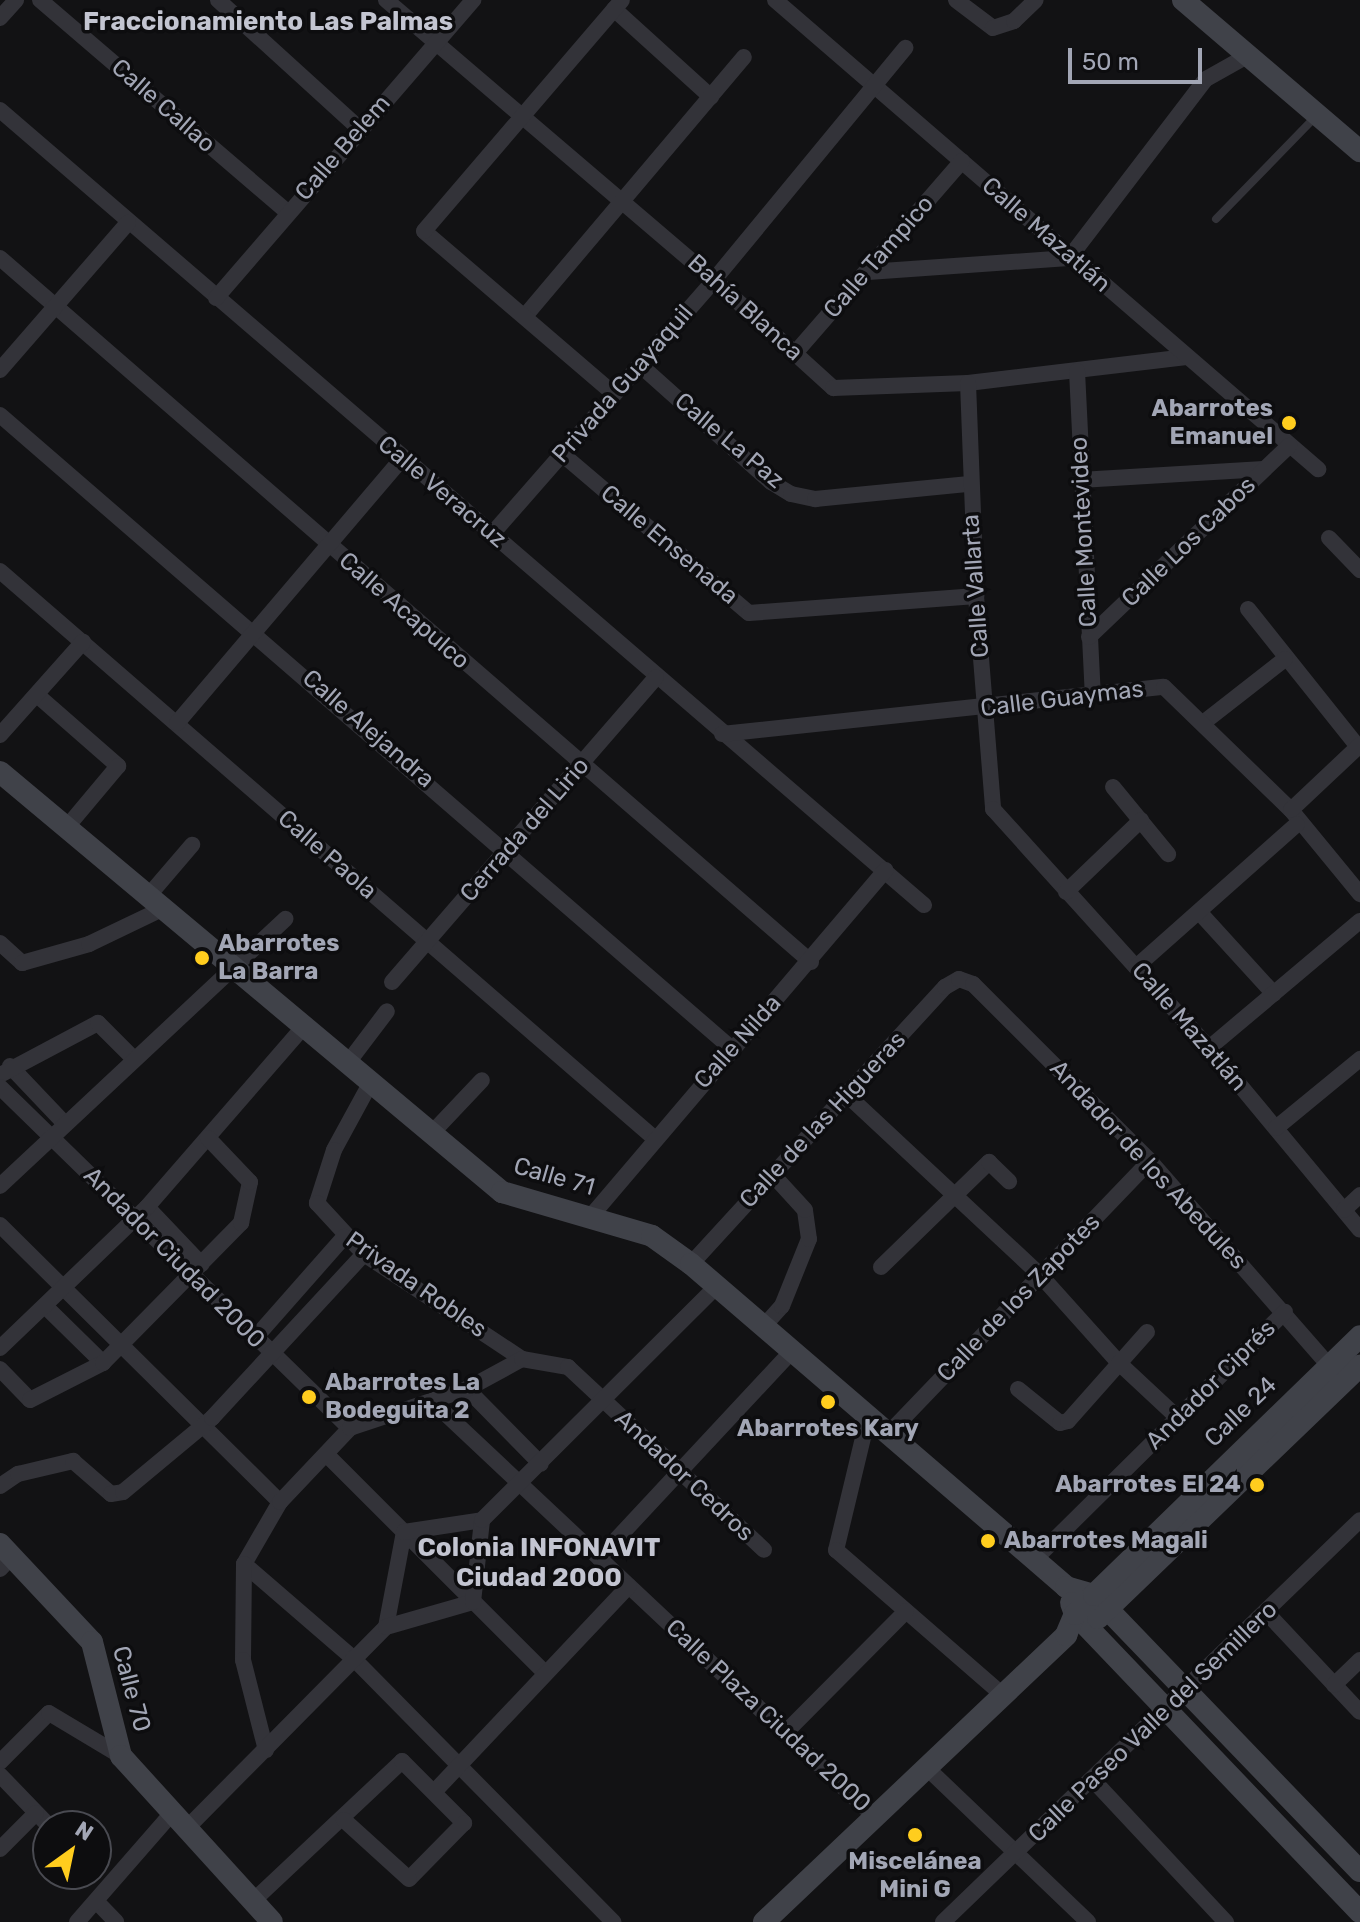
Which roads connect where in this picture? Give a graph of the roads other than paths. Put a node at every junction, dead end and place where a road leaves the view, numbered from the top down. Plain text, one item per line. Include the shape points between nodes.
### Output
1 (16, 0) edge
2 (40, 0) edge
3 (218, 0) edge
4 (386, 0) edge
5 (473, 0) edge
6 (775, 0) edge
7 (956, 0) edge
8 (1036, 0) edge
9 (1183, 0) edge
10 (618, 4) edge
11 (0, 18) edge
12 (435, 43) junction
13 (905, 48) dead end
14 (1247, 56) junction
15 (744, 57) dead end
16 (875, 87) junction
17 (711, 97) junction
18 (0, 110) edge
19 (522, 115) junction
20 (1317, 115) junction
21 (360, 129) junction
22 (1360, 151) edge
23 (962, 161) junction
24 (623, 202) junction
25 (287, 212) junction
26 (1216, 219) dead end
27 (128, 223) junction
28 (0, 258) edge
29 (1069, 258) junction
30 (868, 272) junction
31 (714, 280) junction
32 (216, 298) junction
33 (54, 306) junction
34 (525, 316) junction
35 (796, 352) junction
36 (1186, 357) junction
37 (640, 365) junction
38 (0, 370) edge
39 (1077, 371) junction
40 (968, 383) junction
41 (614, 394) junction
42 (0, 415) edge
43 (1289, 446) junction
44 (562, 454) junction
45 (402, 459) junction
46 (1264, 469) junction
47 (1318, 469) dead end
48 (1080, 480) junction
49 (969, 484) junction
50 (492, 534) junction
51 (1329, 538) dead end
52 (328, 545) junction
53 (1360, 570) edge
54 (0, 571) edge
55 (976, 596) junction
56 (1248, 609) dead end
57 (254, 630) junction
58 (1089, 637) junction
59 (83, 642) junction
60 (1285, 659) junction
61 (656, 677) junction
62 (1093, 693) junction
63 (37, 695) junction
64 (984, 709) junction
65 (177, 723) junction
66 (1203, 723) junction
67 (722, 734) junction
68 (0, 735) edge
69 (1359, 746) edge
70 (581, 765) junction
71 (0, 772) edge
72 (1113, 787) dead end
73 (1294, 817) junction
74 (1141, 820) junction
75 (66, 828) junction
76 (1011, 830) joint
77 (192, 845) dead end
78 (507, 849) junction
79 (1168, 854) dead end
80 (886, 870) junction
81 (1066, 892) junction
82 (1360, 894) edge
83 (157, 901) junction
84 (924, 905) dead end
85 (1201, 914) junction
86 (285, 919) dead end
87 (1360, 921) edge
88 (428, 943) junction
89 (2, 950) edge
90 (811, 962) junction
91 (233, 964) junction
92 (1136, 967) junction
93 (959, 979) joint
94 (392, 982) dead end
95 (1274, 994) junction
96 (387, 1011) dead end
97 (306, 1024) junction
98 (731, 1048) junction
99 (1209, 1048) junction
100 (133, 1058) junction
101 (350, 1060) junction
102 (1357, 1067) edge
103 (5, 1071) edge
104 (482, 1080) dead end
105 (371, 1082) junction
106 (0, 1087) edge
107 (846, 1094) junction
108 (64, 1123) junction
109 (1276, 1128) junction
110 (431, 1134) junction
111 (50, 1136) junction
112 (208, 1138) junction
113 (654, 1138) junction
114 (1150, 1161) junction
115 (773, 1175) junction
116 (1009, 1181) dead end
117 (0, 1186) edge
118 (1360, 1195) edge
119 (955, 1198) junction
120 (1344, 1210) junction
121 (140, 1212) junction
122 (592, 1215) junction
123 (0, 1225) edge
124 (1360, 1230) edge
125 (344, 1237) junction
126 (364, 1254) junction
127 (691, 1264) junction
128 (195, 1267) junction
129 (881, 1267) dead end
130 (1041, 1276) junction
131 (717, 1286) junction
132 (64, 1292) junction
133 (46, 1307) junction
134 (1285, 1312) junction
135 (763, 1327) junction
136 (1147, 1332) dead end
137 (1360, 1336) edge
138 (255, 1338) junction
139 (118, 1344) junction
140 (0, 1348) edge
141 (792, 1351) junction
142 (269, 1354) junction
143 (522, 1359) junction
144 (103, 1363) junction
145 (1119, 1363) junction
146 (1328, 1364) junction
147 (1360, 1366) edge
148 (0, 1369) edge
149 (467, 1389) junction
150 (1018, 1389) dead end
151 (432, 1401) junction
152 (604, 1401) junction
153 (868, 1417) junction
154 (1178, 1418) junction
155 (202, 1426) junction
156 (350, 1428) junction
157 (888, 1434) junction
158 (326, 1454) junction
159 (541, 1464) junction
160 (683, 1472) junction
161 (520, 1485) junction
162 (0, 1486) edge
163 (280, 1502) junction
164 (482, 1520) junction
165 (1360, 1520) edge
166 (404, 1532) junction
167 (764, 1550) dead end
168 (4, 1556) edge
169 (599, 1558) junction
170 (1034, 1560) junction
171 (244, 1564) junction
172 (629, 1586) junction
173 (1066, 1587) junction
174 (473, 1602) junction
175 (1100, 1602) junction
176 (906, 1611) junction
177 (1266, 1612) junction
178 (1082, 1621) junction
179 (386, 1627) junction
180 (353, 1658) junction
181 (1360, 1660) edge
182 (545, 1673) junction
183 (1334, 1685) junction
184 (1185, 1687) junction
185 (1003, 1695) junction
186 (1165, 1706) junction
187 (1360, 1712) edge
188 (786, 1732) junction
189 (266, 1750) junction
190 (121, 1756) junction
191 (0, 1762) edge
192 (458, 1765) junction
193 (926, 1767) junction
194 (0, 1775) edge
195 (1093, 1780) junction
196 (435, 1791) junction
197 (33, 1810) edge
198 (32, 1817) edge
199 (875, 1817) junction
200 (344, 1820) junction
201 (179, 1821) junction
202 (0, 1849) edge
203 (1019, 1853) junction
204 (1360, 1871) edge
205 (96, 1901) junction
206 (252, 1902) junction
207 (1360, 1912) edge
208 (603, 1919) edge
209 (77, 1922) edge
210 (116, 1922) edge
211 (272, 1922) edge
212 (764, 1922) edge
213 (943, 1922) edge
214 (1088, 1922) edge
215 (1226, 1922) edge

1 - 11 street
2 - 25 street, Calle Callao
3 - 21 street
4 - 12 street, Bahía Blanca
5 - 12 street, Calle Belem
6 - 16 street, Calle Mazatlán
7 - 8 street via 993,28 1014,21
9 - 14 street
10 - 17 street
10 - 19 street
12 - 19 street, Bahía Blanca
12 - 21 street, Calle Belem
13 - 16 street, Privada Guayaquil
14 - 20 street
14 - 29 street via 1206,79
15 - 17 street
16 - 23 street, Calle Mazatlán
16 - 31 street, Privada Guayaquil
17 - 24 street
18 - 27 street, Calle Veracruz
19 - 24 street, Bahía Blanca
19 - 34 street via 424,231
20 - 22 street
20 - 26 lane
21 - 25 street, Calle Belem
23 - 29 street, Calle Mazatlán
23 - 30 street, Calle Tampico
24 - 31 street, Bahía Blanca
24 - 34 street
25 - 32 street, Calle Belem
27 - 32 street, Calle Veracruz
27 - 33 street
28 - 33 street, Calle Acapulco
29 - 30 street
29 - 36 street, Calle Mazatlán
30 - 35 street, Calle Tampico
31 - 35 street, Bahía Blanca
31 - 37 street, Privada Guayaquil
32 - 45 street, Calle Veracruz
33 - 38 street
33 - 52 street, Calle Acapulco
34 - 41 street
35 - 40 street, Bahía Blanca via 833,388
36 - 39 street, Bahía Blanca
36 - 43 street, Calle Mazatlán
37 - 41 street, Privada Guayaquil
37 - 49 street, Calle La Paz via 791,494 815,499
39 - 40 street, Bahía Blanca
39 - 48 street, Calle Montevideo
40 - 49 street, Calle Vallarta
41 - 44 street, Privada Guayaquil
42 - 57 street, Calle Alejandra
43 - 46 street, Calle Los Cabos
43 - 47 street, Calle Mazatlán
44 - 50 street, Privada Guayaquil
44 - 55 street, Calle Ensenada via 749,613
45 - 50 street, Calle Veracruz
45 - 52 street
46 - 48 street
46 - 58 street, Calle Los Cabos
48 - 58 street, Calle Montevideo
49 - 55 street, Calle Vallarta
50 - 61 street, Calle Veracruz
51 - 53 street
52 - 57 street
52 - 70 street, Calle Acapulco
54 - 59 street, Calle Paola
55 - 64 street, Calle Vallarta
56 - 60 street
57 - 65 street
57 - 78 street, Calle Alejandra
58 - 62 street, Calle Montevideo
59 - 63 street
59 - 65 street, Calle Paola
60 - 66 street
60 - 69 street
61 - 67 street, Calle Veracruz
61 - 70 street, Cerrada del Lirio
62 - 64 street, Calle Guaymas
62 - 66 street, Calle Guaymas via 1164,687
63 - 68 street
63 - 75 street via 118,766
64 - 67 street, Calle Guaymas
64 - 76 street, Calle Vallarta via 993,809
65 - 88 street, Calle Paola
66 - 73 street, Calle Guaymas
67 - 80 street, Calle Veracruz
69 - 73 street
70 - 78 street, Cerrada del Lirio
70 - 90 street, Calle Acapulco
71 - 75 street, Calle 71
72 - 74 street
73 - 82 street, Calle Guaymas
73 - 85 street
74 - 79 street
74 - 81 street
75 - 83 street, Calle 71
76 - 81 street, Calle Mazatlán
77 - 83 street
78 - 88 street, Cerrada del Lirio
78 - 98 street, Calle Alejandra
80 - 84 street
80 - 90 street, Calle Nilda
81 - 92 street, Calle Mazatlán
83 - 89 street via 89,944 22,963
83 - 91 street, Calle 71
85 - 92 street
85 - 95 street
86 - 91 street
87 - 95 street
88 - 94 street, Cerrada del Lirio
88 - 113 street, Calle Paola
90 - 98 street, Calle Nilda
91 - 97 street, Calle 71
91 - 100 street
92 - 99 street, Calle Mazatlán
93 - 107 street, Calle de las Higueras
93 - 114 street, Andador de los Abedules via 973,984
95 - 99 street
96 - 101 street
97 - 101 street, Calle 71
97 - 112 street
98 - 113 street, Calle Nilda
99 - 109 street, Calle Mazatlán
100 - 103 street via 98,1023
100 - 108 street
101 - 105 street, Calle 71
102 - 109 street
103 - 108 street
104 - 110 street
105 - 110 street, Calle 71
105 - 125 street, Privada Robles via 334,1150 317,1203
106 - 111 street, Andador Ciudad 2000
107 - 115 street, Calle de las Higueras
107 - 119 street
108 - 111 street
109 - 120 street, Calle Mazatlán
110 - 122 street, Calle 71 via 502,1192
111 - 117 street
111 - 121 street, Andador Ciudad 2000
112 - 121 street
112 - 128 street via 250,1182 241,1223
113 - 122 street, Calle Nilda
114 - 130 street, Calle de los Zapotes
114 - 134 street, Andador de los Abedules
115 - 127 street, Calle de las Higueras
115 - 135 street via 805,1210 809,1239 782,1306
116 - 119 street via 989,1162
118 - 120 street
119 - 129 street
119 - 130 street
120 - 124 street, Calle Mazatlán
121 - 128 street, Andador Ciudad 2000
121 - 132 street
122 - 127 street, Calle 71 via 652,1236
123 - 132 street
125 - 126 street, Privada Robles
125 - 138 street
126 - 142 street
126 - 143 street, Privada Robles
127 - 131 street, Calle 71
128 - 138 street, Andador Ciudad 2000
128 - 139 street
130 - 145 street
130 - 157 street, Calle de los Zapotes
131 - 135 street, Calle 71
131 - 152 street, Andador Cedros
132 - 133 street
132 - 139 street
133 - 140 street
133 - 144 street
134 - 146 street, Andador de los Abedules
134 - 154 street, Andador Ciprés
135 - 141 street, Calle 71
136 - 145 street
137 - 146 street, Calle 24
138 - 142 street, Andador Ciudad 2000
139 - 144 street
139 - 155 street
141 - 153 street, Calle 71
141 - 160 street
142 - 155 street
142 - 156 street, Andador Ciudad 2000
143 - 149 street
143 - 152 street, Andador Cedros via 568,1367
144 - 148 street via 30,1400
145 - 150 street via 1068,1421 1060,1423
145 - 154 street
146 - 175 street, Calle 24
147 - 175 street, Calle 24
149 - 151 street
149 - 159 street
151 - 156 street
151 - 161 street, Calle Plaza Ciudad 2000
152 - 159 street, Andador Cedros
152 - 160 street, Andador Cedros
153 - 157 street, Calle 71
153 - 176 street via 836,1550
154 - 170 street, Andador Ciprés
155 - 162 street via 117,1496 73,1461 18,1474
155 - 163 street
156 - 158 street
157 - 170 street, Calle 71
158 - 163 street
158 - 166 street
159 - 161 street, Andador Cedros
160 - 167 street, Andador Cedros
160 - 169 street
161 - 164 street
161 - 169 street, Calle Plaza Ciudad 2000
163 - 171 street
164 - 166 street
164 - 174 street
165 - 177 street, Calle Paseo Valle del Semillero
166 - 174 street
166 - 179 street
168 - 190 street, Calle 70 via 92,1642
169 - 172 street, Calle Plaza Ciudad 2000
170 - 173 street, Calle 71
171 - 180 street
171 - 189 street via 243,1660
172 - 182 street
172 - 188 street, Calle Plaza Ciudad 2000
173 - 175 street, Calle 71
173 - 178 street
174 - 179 street
174 - 182 street
175 - 178 street, Calle 24
175 - 184 street
176 - 185 street
176 - 188 street
177 - 183 street
177 - 184 street, Calle Paseo Valle del Semillero
178 - 185 street, Calle 24
178 - 186 street
179 - 180 street
180 - 189 street
180 - 192 street
181 - 183 street
182 - 192 street
183 - 187 street
184 - 186 street, Calle Paseo Valle del Semillero
184 - 204 street
185 - 193 street, Calle 24
186 - 195 street, Calle Paseo Valle del Semillero
186 - 207 street
188 - 199 street, Calle Plaza Ciudad 2000
189 - 201 street
190 - 191 street via 49,1713
190 - 201 street, Calle 70
192 - 196 street
192 - 208 street
193 - 199 street, Calle 24
193 - 203 street
194 - 197 street
195 - 203 street, Calle Paseo Valle del Semillero
195 - 215 street
196 - 200 street via 402,1761
196 - 200 street via 464,1823 409,1879
198 - 202 street
199 - 212 street, Calle 24
200 - 206 street
201 - 205 street
201 - 206 street, Calle 70
203 - 213 street, Calle Paseo Valle del Semillero
203 - 214 street
205 - 209 street
205 - 210 street
206 - 211 street, Calle 70

